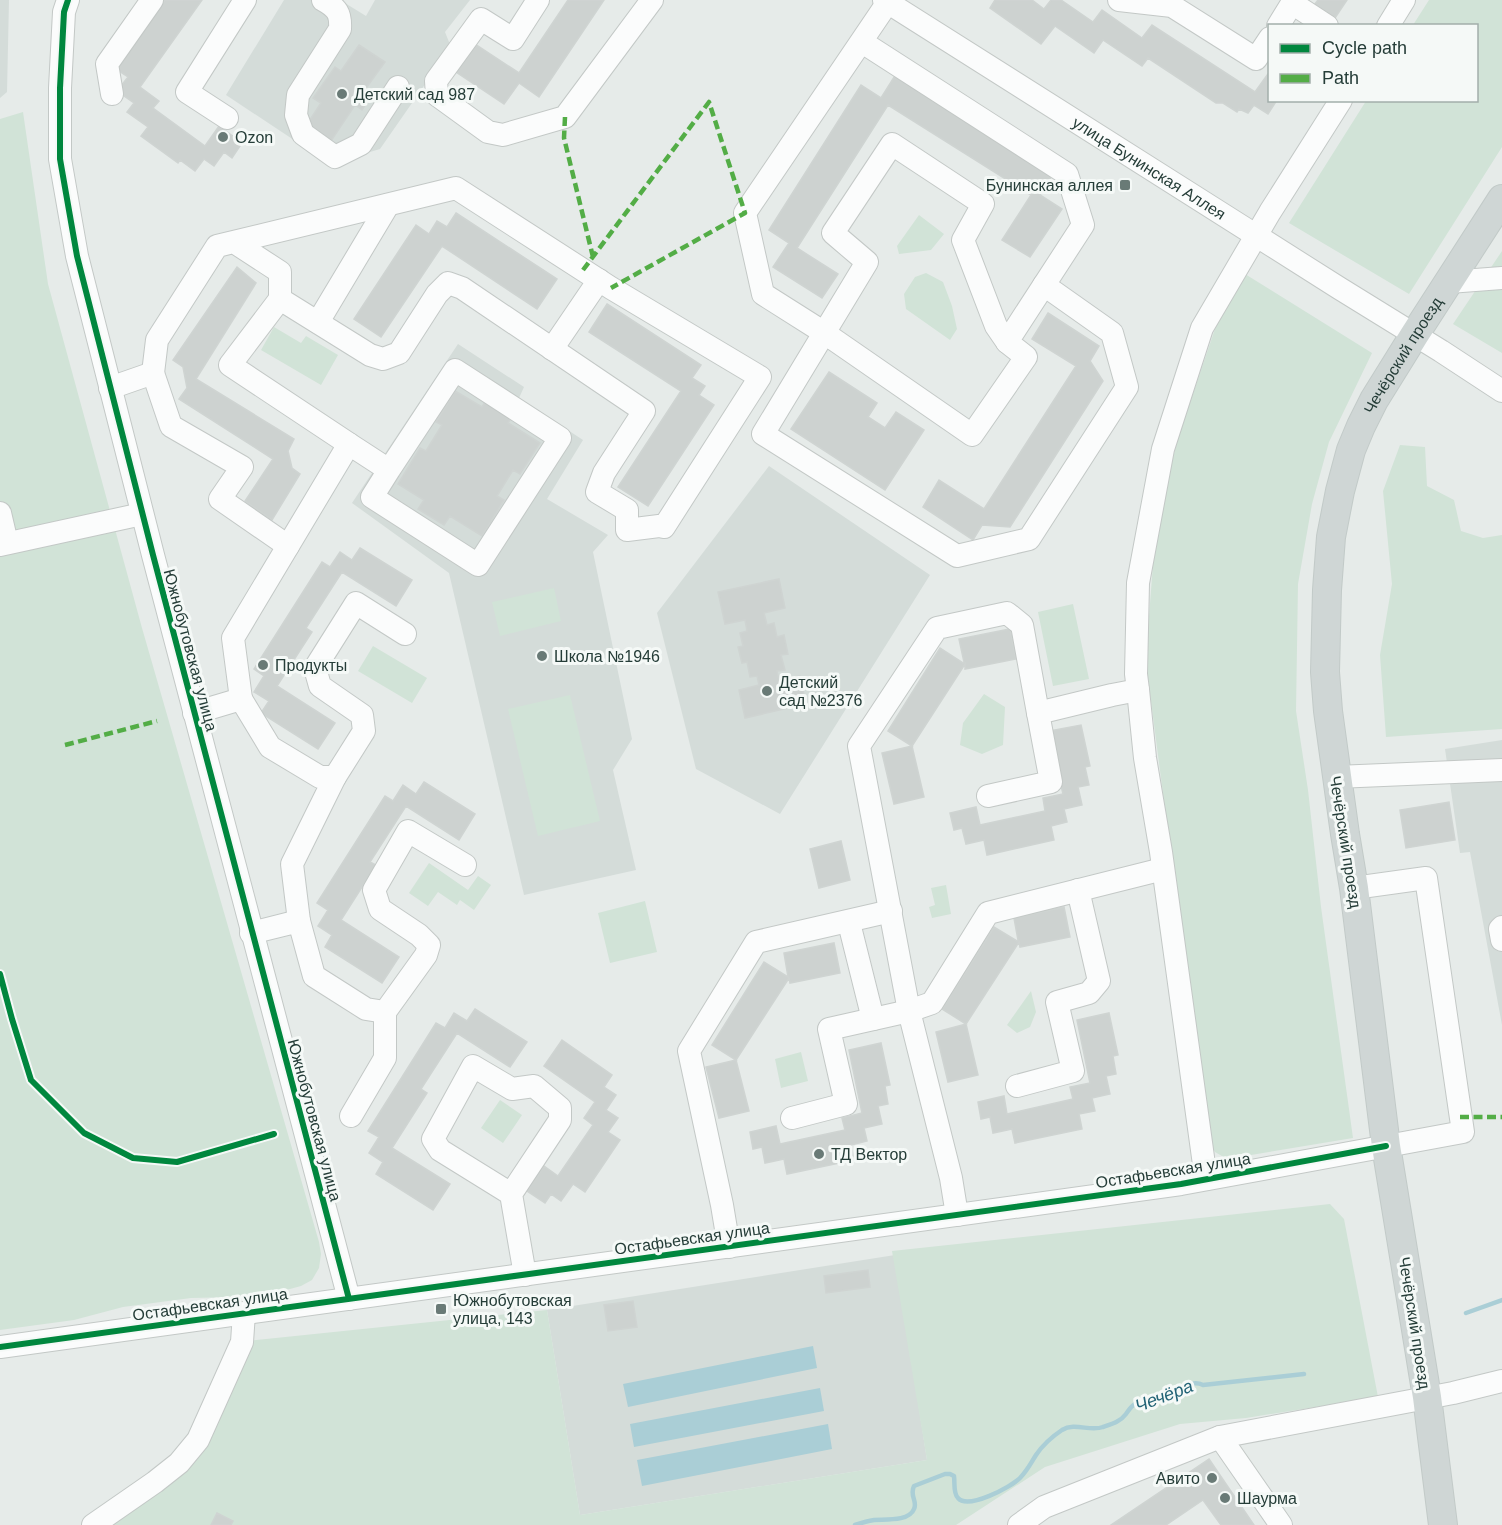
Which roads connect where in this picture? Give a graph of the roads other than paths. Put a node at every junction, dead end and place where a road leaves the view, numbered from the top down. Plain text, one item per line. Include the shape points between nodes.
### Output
1 (68, 0) edge
2 (152, 0) edge
3 (245, 0) edge
4 (323, 0) edge
5 (538, 0) edge
6 (652, 0) edge
7 (1119, 0) edge
8 (1404, 0) edge
9 (892, 2) edge
10 (1293, 2) edge
11 (1174, 3) edge
12 (1279, 24) edge
13 (1324, 24) edge
14 (1389, 24) edge
15 (1268, 40) edge
16 (862, 42) junction
17 (398, 87) dead end
18 (112, 94) dead end
19 (1340, 102) edge
20 (227, 118) dead end
21 (1502, 199) edge
22 (388, 205) junction
23 (1257, 236) junction
24 (234, 242) junction
25 (1502, 278) edge
26 (599, 280) junction
27 (1449, 282) junction
28 (1044, 285) junction
29 (280, 299) junction
30 (318, 322) junction
31 (823, 332) junction
32 (1415, 334) junction
33 (1007, 342) junction
34 (552, 349) junction
35 (153, 373) junction
36 (110, 388) junction
37 (1502, 391) edge
38 (349, 444) junction
39 (389, 470) junction
40 (0, 513) edge
41 (142, 514) junction
42 (3, 544) edge
43 (288, 546) junction
44 (405, 634) dead end
45 (1138, 690) junction
46 (241, 699) junction
47 (194, 713) junction
48 (1038, 713) junction
49 (1502, 770) edge
50 (335, 777) junction
51 (1336, 777) junction
52 (988, 796) dead end
53 (465, 865) dead end
54 (1163, 869) junction
55 (1354, 888) junction
56 (1078, 890) junction
57 (891, 911) junction
58 (299, 921) junction
59 (1502, 927) edge
60 (851, 932) dead end
61 (251, 933) junction
62 (1502, 940) edge
63 (909, 1011) junction
64 (385, 1012) junction
65 (873, 1019) junction
66 (1017, 1086) dead end
67 (351, 1116) dead end
68 (792, 1118) dead end
69 (1386, 1146) junction
70 (1206, 1179) junction
71 (511, 1194) junction
72 (957, 1215) junction
73 (729, 1247) junction
74 (525, 1275) junction
75 (349, 1299) junction
76 (244, 1313) junction
77 (0, 1347) edge
78 (1502, 1382) edge
79 (1440, 1395) junction
80 (1220, 1437) junction
81 (93, 1525) edge
82 (1018, 1525) edge
83 (1281, 1525) edge
84 (1443, 1525) edge

1 - 36 street, Южнобутовская улица via 60,81 60,159 77,256
2 - 18 street via 107,64
3 - 20 street via 187,92
4 - 17 street via 336,10 341,19 340,29 298,95 296,115 303,134 335,157 361,144
5 - 6 street via 513,39 481,19 436,81 437,95 488,132 503,135 565,117
7 - 11 street
8 - 14 street
9 - 16 street
9 - 23 street, улица Бунинская Аллея
10 - 12 street
10 - 13 street
11 - 15 street via 1256,59
16 - 28 street via 1067,174 1083,225
16 - 31 street via 745,213 764,294
19 - 23 street
21 - 27 main road, Чечёрский проезд
22 - 24 street
22 - 26 street via 456,188
22 - 30 street
23 - 32 street, улица Бунинская Аллея
23 - 45 street via 1202,328 1163,449 1138,583
24 - 29 street via 280,273
24 - 35 street via 218,246 158,340
25 - 27 street
26 - 34 street
26 - 34 street via 760,377 664,527 627,530 627,510 597,492 604,473 644,411
27 - 32 main road, Чечёрский проезд
28 - 31 street via 1112,333 1127,387 1029,539 957,556 763,434
28 - 33 street
29 - 30 street
29 - 38 street via 230,365
30 - 34 street via 383,359 399,353 437,294 448,284 462,288
31 - 33 street via 972,435 1026,357
31 - 33 street via 867,262 833,234 892,144 983,204 963,240 996,326
32 - 37 street, улица Бунинская Аллея
32 - 51 main road, Чечёрский проезд via 1374,400 1351,450 1331,537 1325,672
35 - 36 street
35 - 43 street via 171,426 242,467 220,499
36 - 41 street, Южнобутовская улица
38 - 39 street
38 - 43 street
39 - 39 street via 372,497 478,565 560,438 454,370
40 - 42 street
41 - 42 street
41 - 47 street, Южнобутовская улица
43 - 46 street via 233,638
44 - 50 street via 356,603 315,668 320,686 362,715 364,731
45 - 48 street
45 - 54 street
46 - 47 street
46 - 50 street via 270,747 320,777
47 - 61 street, Южнобутовская улица
48 - 52 street via 1051,782
48 - 57 street via 1022,625 1007,614 937,628 860,746
49 - 51 street
50 - 58 street via 292,864
51 - 55 main road, Чечёрский проезд
53 - 64 street via 408,831 374,890 380,909 429,945
54 - 56 street
54 - 70 street
55 - 69 main road, Чечёрский проезд
55 - 69 street, Остафьевская улица via 1426,878 1463,1132
56 - 63 street via 988,913 932,1003
56 - 66 street via 1099,981 1089,993 1057,1002 1073,1071
57 - 63 street
57 - 73 street via 756,942 688,1051
58 - 61 street
58 - 64 street via 314,976 366,1009
59 - 62 street
60 - 65 street
61 - 75 street, Южнобутовская улица
63 - 65 street
63 - 72 street
64 - 67 street via 385,1058
65 - 68 street via 829,1029 846,1104
69 - 70 street, Остафьевская улица
69 - 79 main road, Чечёрский проезд
70 - 72 street, Остафьевская улица
71 - 71 street via 440,1150 433,1139 473,1066 512,1089 534,1086 560,1108 560,1120
71 - 74 street
72 - 73 street, Остафьевская улица
73 - 74 street, Остафьевская улица
74 - 75 street, Остафьевская улица
75 - 76 street, Остафьевская улица
76 - 77 street, Остафьевская улица
76 - 81 street via 242,1342 198,1440 179,1463
78 - 79 street
79 - 80 street
79 - 84 main road, Чечёрский проезд
80 - 82 street via 1044,1508
80 - 83 street

